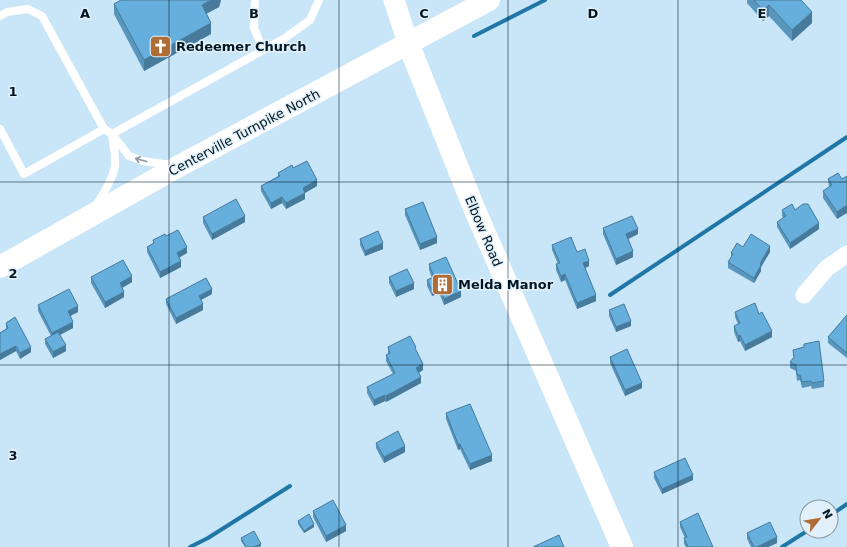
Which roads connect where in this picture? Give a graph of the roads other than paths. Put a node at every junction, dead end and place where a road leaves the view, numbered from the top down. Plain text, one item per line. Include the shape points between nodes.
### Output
1 (255, 0) edge
2 (319, 0) edge
3 (394, 0) edge
4 (489, 0) edge
5 (0, 16) edge
6 (408, 43) junction
7 (263, 50) junction
8 (0, 129) edge
9 (104, 130) junction
10 (112, 134) junction
11 (179, 166) junction
12 (91, 216) junction
13 (847, 254) edge
14 (0, 267) edge
15 (804, 295) dead end
16 (622, 547) edge

1 - 7 lane via 254,28
2 - 7 lane via 310,20
3 - 6 street, Elbow Road
4 - 6 main road, Centerville Turnpike North
5 - 9 lane via 7,12 28,9 42,16
6 - 11 main road, Centerville Turnpike North
6 - 16 main road, Elbow Road via 474,208
7 - 10 lane
8 - 9 lane via 24,174
9 - 10 lane
11 -> 10 lane via 143,161 129,156
10 - 12 lane via 115,165
11 - 12 main road, Centerville Turnpike North
12 - 14 main road, Centerville Turnpike North
13 - 15 street via 827,268

